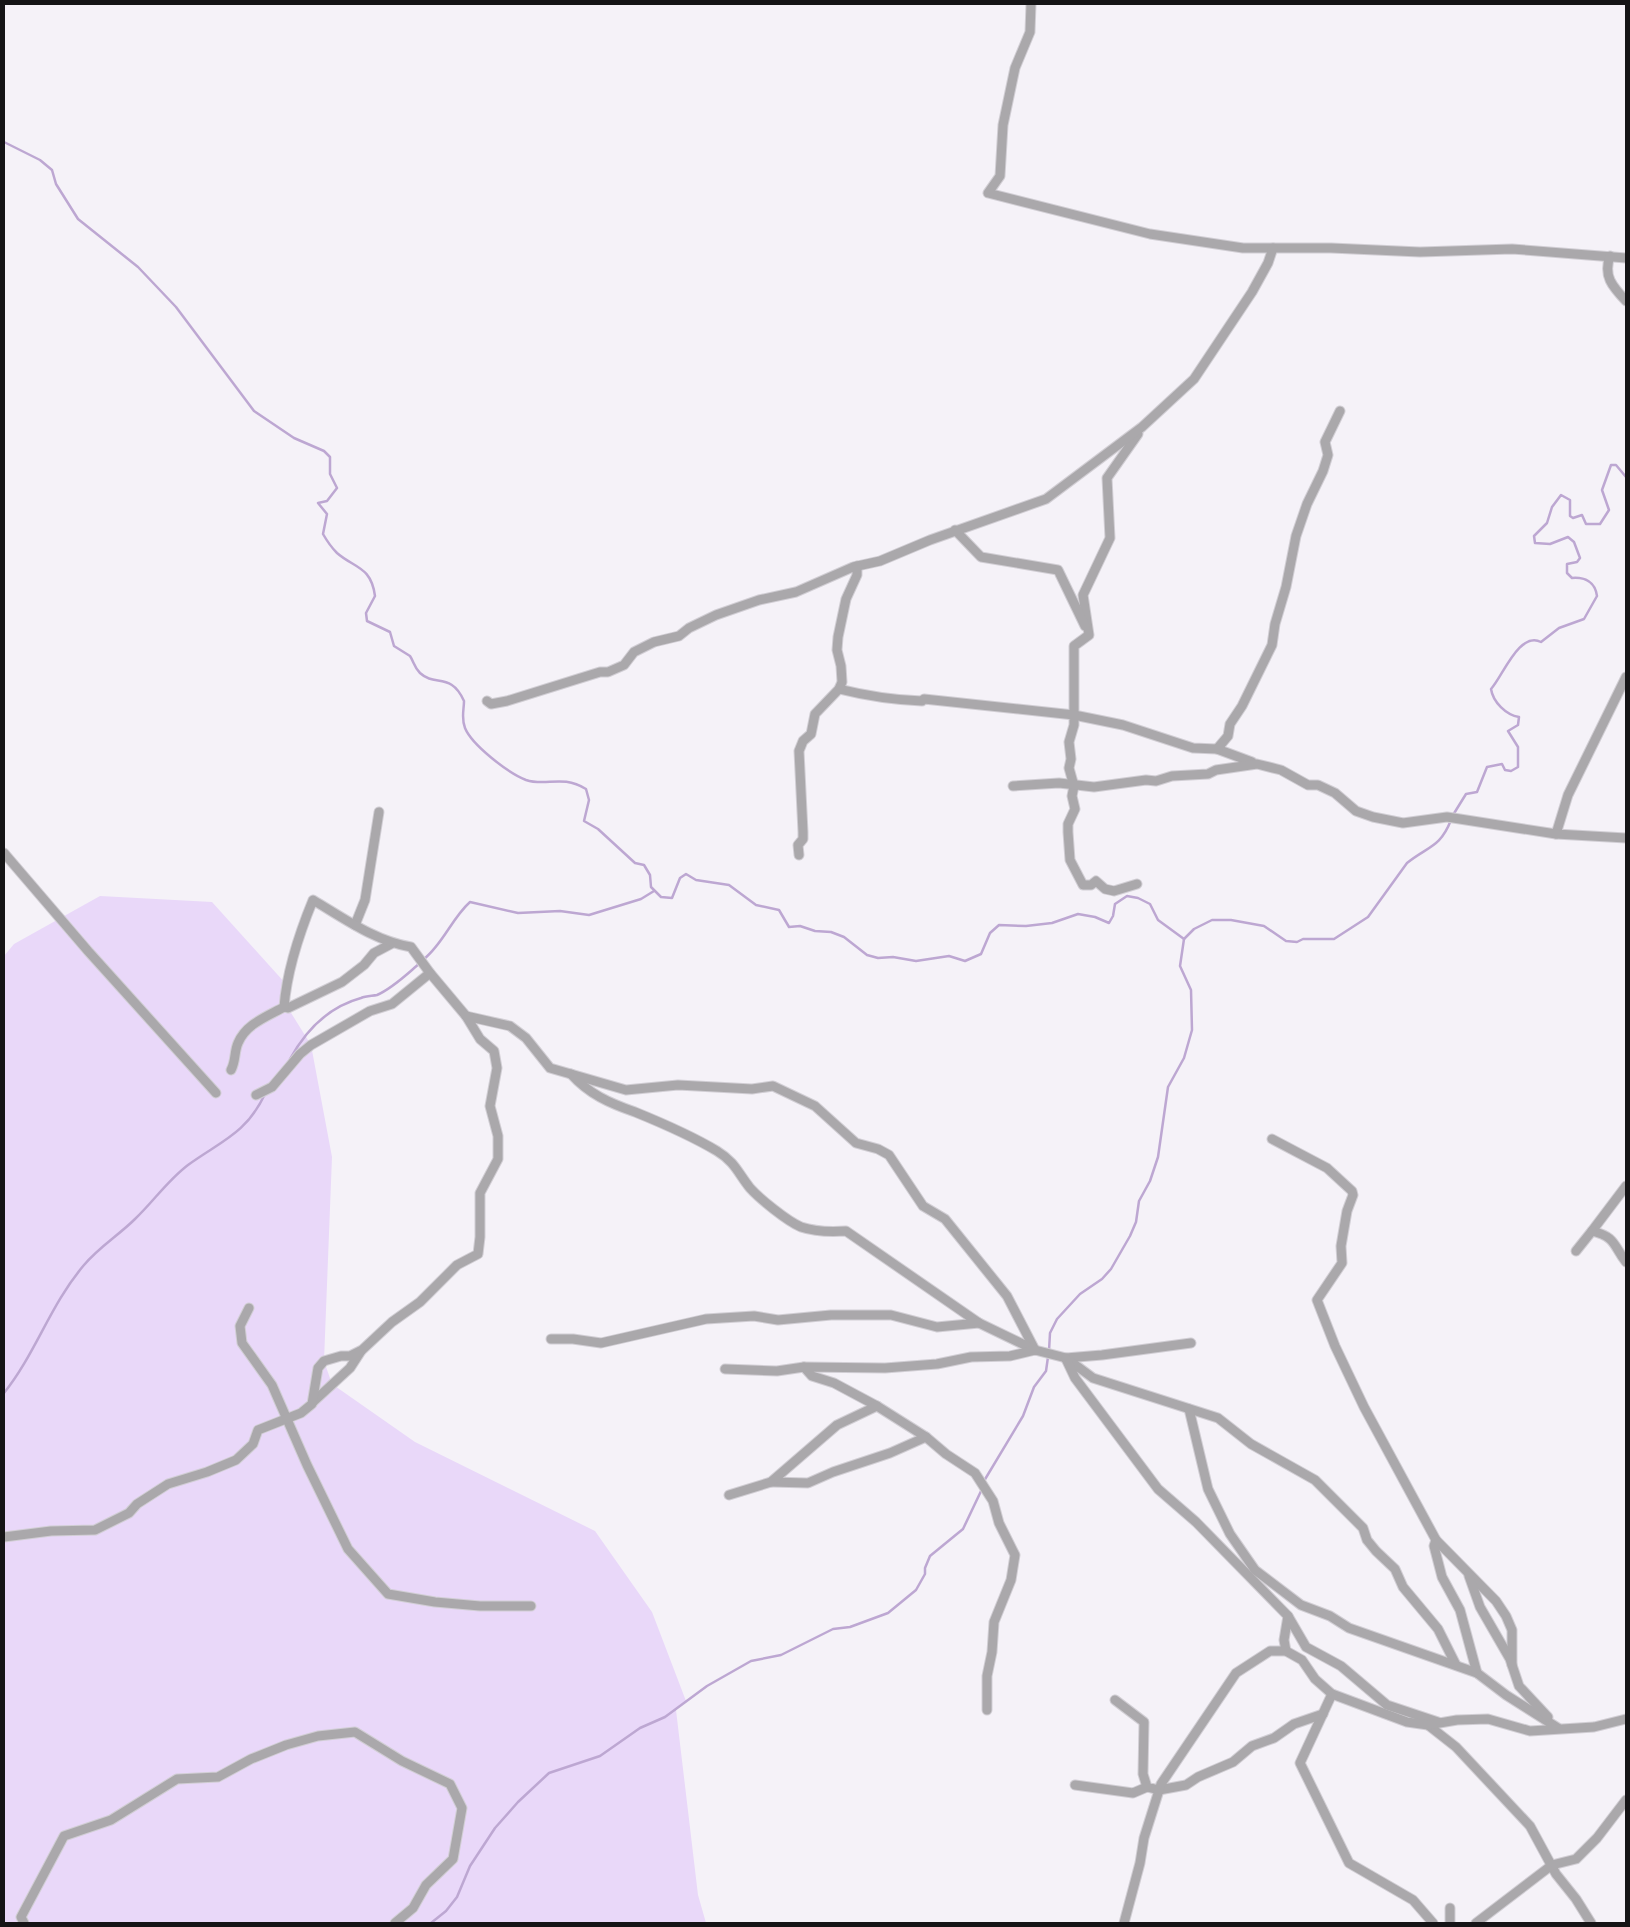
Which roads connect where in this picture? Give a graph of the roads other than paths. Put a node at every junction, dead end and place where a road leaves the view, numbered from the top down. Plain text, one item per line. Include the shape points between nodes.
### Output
1 (1031, 4) edge
2 (1273, 248) junction
3 (1610, 256) junction
4 (1626, 258) edge
5 (1626, 301) edge
6 (1340, 411) dead end
7 (1142, 427) junction
8 (955, 530) junction
9 (857, 566) junction
10 (1089, 636) junction
11 (1626, 677) edge
12 (839, 689) junction
13 (487, 701) dead end
14 (1074, 715) junction
15 (1217, 748) junction
16 (1257, 764) junction
17 (1013, 786) dead end
18 (1074, 786) junction
19 (379, 812) dead end
20 (1556, 834) junction
21 (1626, 838) edge
22 (4, 853) edge
23 (798, 855) dead end
24 (1137, 884) dead end
25 (355, 925) junction
26 (391, 944) junction
27 (430, 973) junction
28 (284, 1007) junction
29 (466, 1016) junction
30 (231, 1070) dead end
31 (570, 1073) junction
32 (216, 1093) dead end
33 (256, 1095) dead end
34 (1272, 1139) dead end
35 (1626, 1186) edge
36 (1592, 1230) junction
37 (1576, 1251) dead end
38 (1626, 1262) edge
39 (249, 1308) dead end
40 (979, 1323) junction
41 (550, 1339) dead end
42 (1191, 1343) dead end
43 (362, 1350) junction
44 (1035, 1350) junction
45 (1066, 1358) junction
46 (804, 1367) junction
47 (725, 1369) dead end
48 (312, 1404) junction
49 (877, 1406) junction
50 (1189, 1408) junction
51 (287, 1419) junction
52 (926, 1437) junction
53 (771, 1482) junction
54 (729, 1495) dead end
55 (4, 1536) edge
56 (1436, 1540) junction
57 (1468, 1574) junction
58 (530, 1606) dead end
59 (1288, 1616) junction
60 (1286, 1651) junction
61 (1456, 1665) junction
62 (1512, 1665) junction
63 (1476, 1672) junction
64 (1332, 1694) junction
65 (1115, 1700) dead end
66 (987, 1710) dead end
67 (1323, 1714) junction
68 (1626, 1718) edge
69 (1433, 1724) junction
70 (1558, 1728) junction
71 (1075, 1786) dead end
72 (1147, 1786) junction
73 (1159, 1790) junction
74 (1626, 1800) edge
75 (1552, 1865) junction
76 (1450, 1908) dead end
77 (24, 1923) edge
78 (395, 1923) edge
79 (1124, 1923) edge
80 (1433, 1923) edge
81 (1450, 1923) edge
82 (1476, 1923) edge
83 (1591, 1923) edge

1 - 2 street via 1030,32 1015,68 1003,124 1000,176 988,193 1150,234 1243,248
2 - 3 street via 1420,252 1512,248
2 - 7 street via 1252,292 1194,379
3 - 4 street
3 - 5 street via 1606,266 1608,277 1613,288
6 - 15 street via 1325,442 1328,455 1323,471 1296,536 1272,645 1230,724 1228,736
7 - 8 street via 1046,499
7 - 10 street via 1107,478 1110,538 1083,595
8 - 9 street via 880,561
8 - 10 street via 981,557 1058,570
9 - 12 street via 838,637 842,682
9 - 13 street via 796,592 759,600 716,615 679,636 654,642 634,652 624,665 616,669 506,701 491,704
10 - 14 street via 1074,646
11 - 20 street via 1568,795
12 - 14 street via 887,699 924,699
12 - 23 street via 818,709 811,734 800,747 803,839 798,845
14 - 15 street via 1123,725 1193,748
14 - 18 street via 1069,747 1069,768
15 - 16 street
16 - 18 street via 1156,781
16 - 20 street via 1281,770 1308,785 1318,785 1335,793 1356,811 1373,818 1403,823 1447,817
17 - 18 street via 1060,783
18 - 24 street via 1074,813 1068,824 1070,860 1083,885 1092,885 1096,881 1114,891
19 - 25 street via 365,900
20 - 21 street
22 - 32 street
25 - 26 street
25 - 28 street via 313,900 292,960
26 - 27 street via 411,947
26 - 28 street via 374,953 342,982 288,1008
27 - 29 street
27 - 33 street via 392,1004 370,1011 311,1045 272,1087
28 - 30 street via 246,1028 237,1044
29 - 31 street via 510,1026 526,1038 550,1068
29 - 43 street via 480,1039 494,1051 498,1068 490,1106 498,1136 498,1159 480,1193 478,1254 457,1264 420,1302
31 - 40 street via 584,1088 612,1105 718,1152 737,1168 750,1188 800,1226 826,1232 846,1231
31 - 44 street via 626,1090 678,1085 752,1089 772,1086 815,1106 856,1143 889,1155 923,1206 945,1219 1007,1296
34 - 56 street via 1327,1168 1352,1191 1340,1253 1342,1263 1317,1300 1364,1407
35 - 36 street
36 - 37 street
36 - 38 street via 1612,1238
39 - 51 street via 240,1326 242,1343 272,1385
40 - 41 street via 937,1327 891,1315 831,1315 778,1320 754,1316 706,1319 601,1343
40 - 44 street
42 - 45 street
43 - 48 street via 350,1368
43 - 48 street via 324,1361 318,1368
44 - 45 street
44 - 46 street via 1010,1356 971,1357 937,1364 885,1368
45 - 50 street via 1093,1378
45 - 59 street via 1075,1378 1158,1489 1196,1522
46 - 47 street via 777,1371
46 - 49 street via 812,1376 834,1383
48 - 51 street
49 - 52 street
49 - 53 street via 837,1425
50 - 61 street via 1218,1418 1251,1444 1316,1480 1363,1528 1367,1540 1395,1569 1403,1587 1438,1629
50 - 61 street via 1208,1489 1226,1529 1255,1570 1301,1605 1330,1616 1349,1628
51 - 55 street via 258,1430 253,1444 236,1460 168,1484 129,1513 95,1530 51,1530
51 - 58 street via 348,1548 388,1594 480,1606
52 - 53 street via 808,1483
52 - 66 street via 975,1473 993,1501 999,1523 1015,1556 1011,1580 994,1622 987,1676
53 - 54 street
56 - 57 street
56 - 63 street via 1434,1546 1442,1577 1460,1610
57 - 62 street via 1480,1607
57 - 62 street via 1496,1601 1506,1616 1512,1630
59 - 60 street via 1284,1640
59 - 69 street via 1306,1647 1341,1666 1387,1705
60 - 64 street via 1302,1660 1315,1679
60 - 73 street via 1270,1651 1236,1674
61 - 63 street
62 - 70 street via 1519,1686
63 - 70 street
64 - 67 street
64 - 69 street via 1407,1722
65 - 72 street via 1144,1722 1143,1774
67 - 73 street via 1294,1724 1274,1738 1252,1746 1233,1762 1186,1785
67 - 80 street via 1300,1763 1349,1863 1413,1900
68 - 70 street via 1594,1727
69 - 70 street via 1488,1719 1530,1731
69 - 75 street via 1530,1826
71 - 72 street via 1133,1793
72 - 73 street
73 - 79 street
74 - 75 street via 1576,1859
75 - 82 street
75 - 83 street
76 - 81 street
77 - 78 street via 21,1917 64,1836 111,1820 177,1780 218,1777 251,1759 286,1746 318,1736 355,1732 402,1761 450,1784 462,1808 453,1859 426,1885 412,1908

